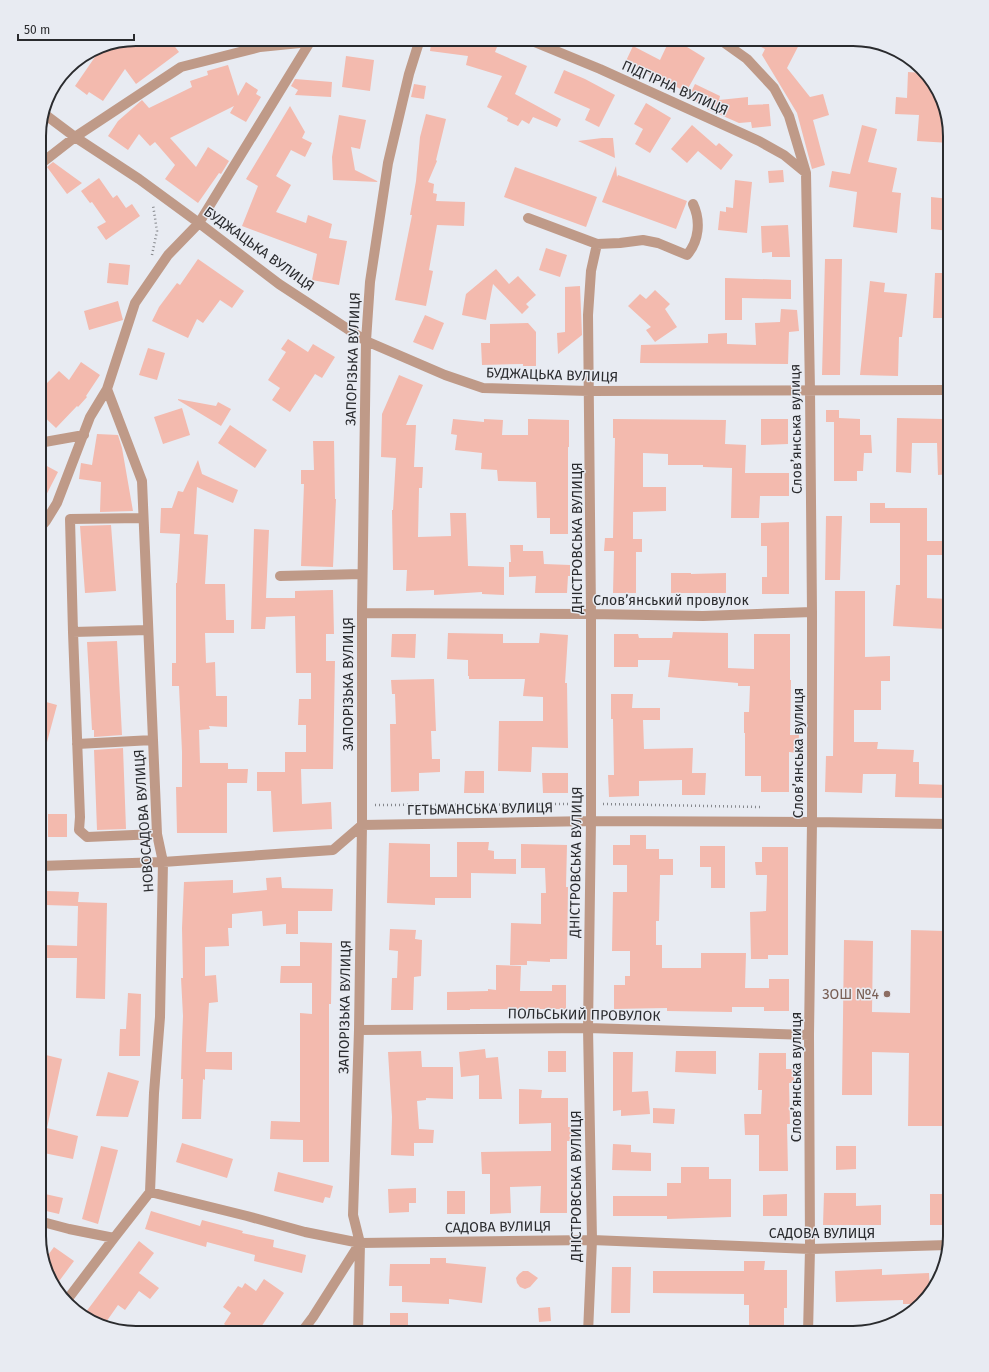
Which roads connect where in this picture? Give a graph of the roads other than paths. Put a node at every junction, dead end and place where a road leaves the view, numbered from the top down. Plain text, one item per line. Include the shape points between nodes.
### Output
1 (268, 46) edge
2 (310, 46) edge
3 (418, 46) edge
4 (544, 46) edge
5 (729, 46) edge
6 (48, 116) edge
7 (75, 137) junction
8 (46, 160) edge
9 (806, 173) junction
10 (693, 204) dead end
11 (528, 218) dead end
12 (199, 222) junction
13 (597, 244) junction
14 (366, 341) junction
15 (106, 389) junction
16 (810, 390) junction
17 (943, 390) edge
18 (589, 391) junction
19 (84, 435) junction
20 (46, 442) edge
21 (143, 518) junction
22 (46, 522) edge
23 (362, 574) junction
24 (280, 576) dead end
25 (812, 612) junction
26 (362, 613) junction
27 (591, 614) junction
28 (148, 630) junction
29 (73, 632) junction
30 (153, 740) junction
31 (77, 744) junction
32 (591, 821) junction
33 (812, 822) junction
34 (943, 824) edge
35 (362, 825) junction
36 (157, 834) junction
37 (163, 862) junction
38 (46, 866) edge
39 (588, 1028) junction
40 (359, 1030) junction
41 (809, 1035) junction
42 (150, 1192) junction
43 (46, 1223) edge
44 (114, 1238) junction
45 (592, 1240) junction
46 (360, 1243) junction
47 (942, 1245) edge
48 (810, 1249) junction
49 (69, 1297) edge
50 (306, 1326) edge
51 (358, 1326) edge
52 (588, 1326) edge
53 (808, 1326) edge

1 - 7 street via 181,67
2 - 12 street
3 - 14 street, ЗАПОРІЗЬКА ВУЛИЦЯ via 388,163 370,282
4 - 9 street, ПІДГІРНА ВУЛИЦЯ via 759,141 784,155
5 - 9 street, Словʼянська вулиця via 747,59 774,88 789,116
6 - 7 street, БУДЖАЦЬКА ВУЛИЦЯ
7 - 8 street
7 - 12 street, БУДЖАЦЬКА ВУЛИЦЯ
9 - 16 street, Словʼянська вулиця
10 - 13 street via 698,228 687,255 658,243 643,240
11 - 13 street
12 - 14 street, БУДЖАЦЬКА ВУЛИЦЯ via 279,284
12 - 15 street via 168,255 135,303
13 - 18 street, ДНІСТРОВСЬКА ВУЛИЦЯ via 591,271 588,315
14 - 18 street, БУДЖАЦЬКА ВУЛИЦЯ via 445,375 483,388
14 - 23 street, ЗАПОРІЗЬКА ВУЛИЦЯ
15 - 19 street via 90,417
15 - 21 street, НОВОСАДОВА ВУЛИЦЯ via 142,480
16 - 17 street, БУДЖАЦЬКА ВУЛИЦЯ
16 - 18 street, БУДЖАЦЬКА ВУЛИЦЯ
16 - 25 street, Словʼянська вулиця
18 - 27 street, ДНІСТРОВСЬКА ВУЛИЦЯ
19 - 20 street
19 - 22 street via 57,503
21 - 28 street, НОВОСАДОВА ВУЛИЦЯ
21 - 29 street via 70,519
23 - 24 street
23 - 26 street, ЗАПОРІЗЬКА ВУЛИЦЯ
25 - 27 street, Словʼянський провулок via 703,616
25 - 33 street, Словʼянська вулиця
26 - 27 street, Словʼянський провулок
26 - 35 street, ЗАПОРІЗЬКА ВУЛИЦЯ
27 - 32 street, ДНІСТРОВСЬКА ВУЛИЦЯ
28 - 29 street
28 - 30 street, НОВОСАДОВА ВУЛИЦЯ
29 - 31 street
30 - 31 street
30 - 36 street, НОВОСАДОВА ВУЛИЦЯ
31 - 36 street via 79,830 87,837
32 - 33 street, ГЕТЬМАНСЬКА ВУЛИЦЯ
32 - 35 street, ГЕТЬМАНСЬКА ВУЛИЦЯ
32 - 39 street, ДНІСТРОВСЬКА ВУЛИЦЯ
33 - 34 street, ГЕТЬМАНСЬКА ВУЛИЦЯ
33 - 41 street, Словʼянська вулиця
35 - 37 street via 333,850
35 - 40 street, ЗАПОРІЗЬКА ВУЛИЦЯ
36 - 37 street, НОВОСАДОВА ВУЛИЦЯ
37 - 38 street
37 - 42 street, НОВОСАДОВА ВУЛИЦЯ via 160,1017
39 - 40 street, ПОЛЬСЬКИЙ ПРОВУЛОК
39 - 41 street, ПОЛЬСЬКИЙ ПРОВУЛОК
39 - 45 street, ДНІСТРОВСЬКА ВУЛИЦЯ
40 - 46 street, ЗАПОРІЗЬКА ВУЛИЦЯ via 353,1215
41 - 48 street, Словʼянська вулиця
42 - 44 street
42 - 46 street, САДОВА ВУЛИЦЯ via 305,1232
43 - 44 street
44 - 49 street
45 - 46 street, САДОВА ВУЛИЦЯ
45 - 48 street, САДОВА ВУЛИЦЯ
45 - 52 street, ДНІСТРОВСЬКА ВУЛИЦЯ
46 - 50 street
46 - 51 street, ЗАПОРІЗЬКА ВУЛИЦЯ
47 - 48 street, САДОВА ВУЛИЦЯ
48 - 53 street, Словʼянська вулиця

